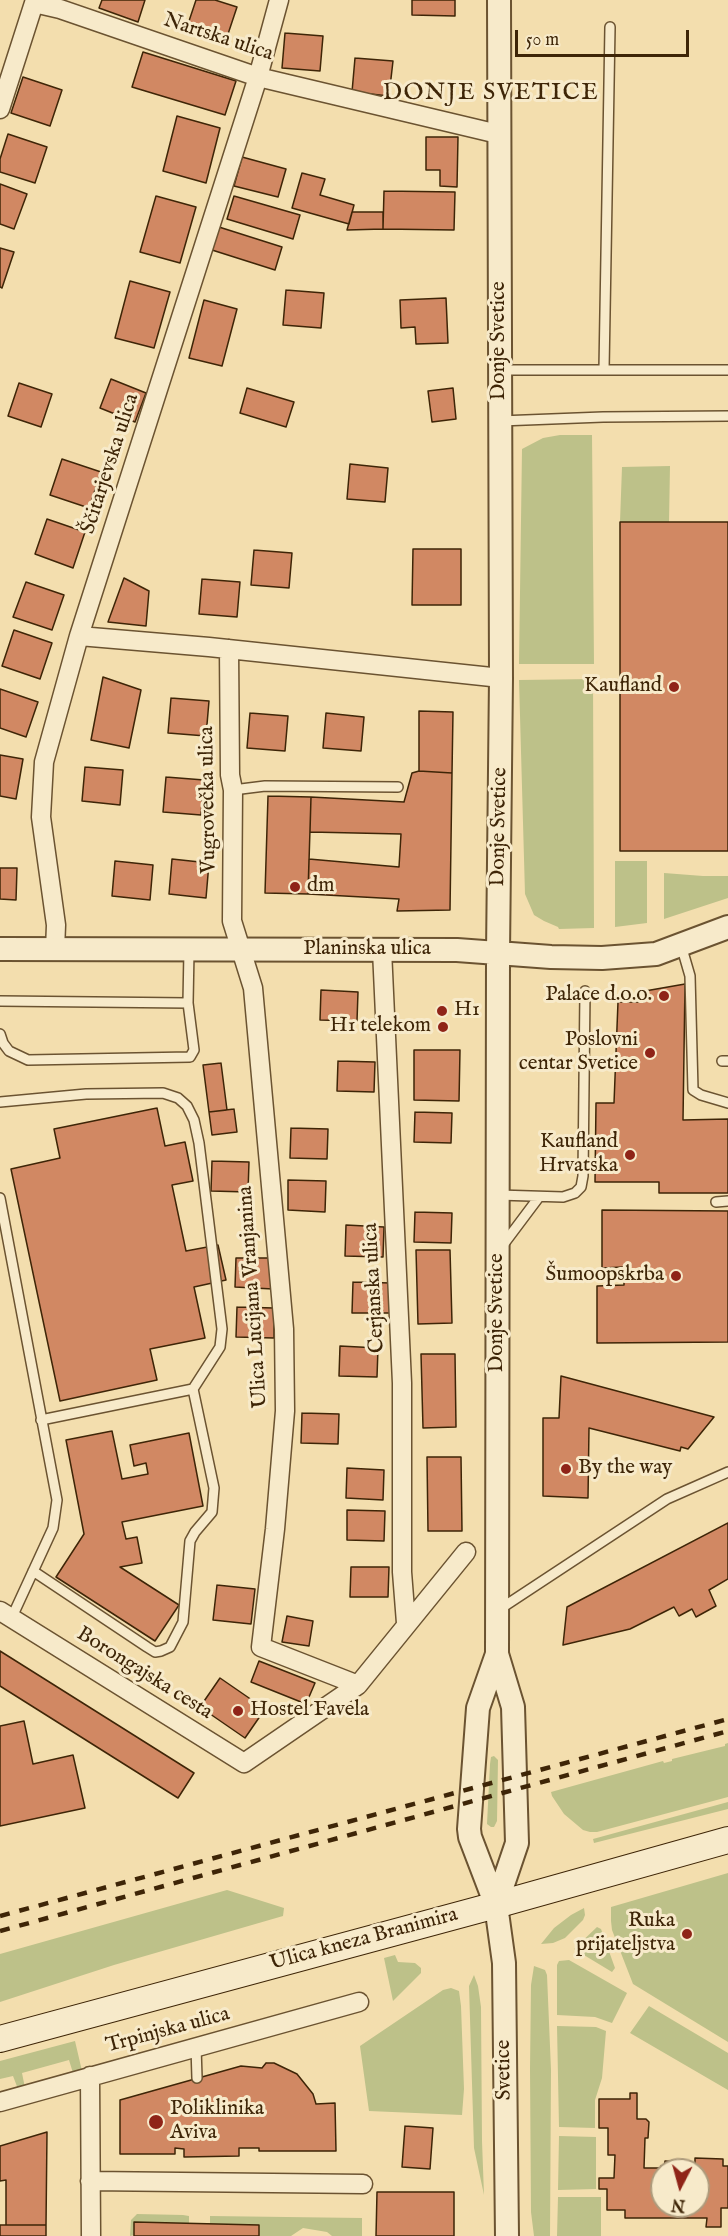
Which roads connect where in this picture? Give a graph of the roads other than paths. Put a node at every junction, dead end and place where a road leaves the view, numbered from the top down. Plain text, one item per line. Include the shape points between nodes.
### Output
1 (279, 0) edge
2 (499, 0) edge
3 (610, 27) dead end
4 (258, 77) junction
5 (0, 109) edge
6 (498, 134) junction
7 (604, 369) junction
8 (500, 370) junction
9 (728, 370) edge
10 (728, 416) edge
11 (500, 421) junction
12 (79, 636) junction
13 (229, 649) junction
14 (501, 678) junction
15 (398, 787) dead end
16 (233, 790) junction
17 (728, 927) edge
18 (681, 945) junction
19 (0, 949) edge
20 (189, 949) junction
21 (242, 949) junction
22 (55, 950) junction
23 (382, 951) junction
24 (498, 953) junction
25 (585, 991) dead end
26 (0, 1001) edge
27 (188, 1003) junction
28 (0, 1034) edge
29 (0, 1102) edge
30 (728, 1103) edge
31 (498, 1196) junction
32 (539, 1197) junction
33 (0, 1198) edge
34 (728, 1201) edge
35 (716, 1202) dead end
36 (498, 1251) junction
37 (193, 1389) junction
38 (41, 1420) junction
39 (728, 1472) edge
40 (466, 1551) dead end
41 (33, 1571) junction
42 (498, 1610) junction
43 (6, 1614) edge
44 (406, 1623) junction
45 (497, 1654) junction
46 (358, 1685) junction
47 (728, 1840) edge
48 (496, 1905) junction
49 (360, 2002) dead end
50 (0, 2039) edge
51 (195, 2047) junction
52 (90, 2076) junction
53 (196, 2078) dead end
54 (0, 2102) edge
55 (90, 2181) junction
56 (363, 2184) dead end
57 (91, 2236) edge
58 (507, 2236) edge

1 - 4 street, Ščitarjevska ulica
2 - 6 street, Donje Svetice
3 - 7 lane
4 - 5 street, Nartska ulica via 34,3
4 - 6 street, Nartska ulica
4 - 12 street, Ščitarjevska ulica
6 - 8 street, Donje Svetice
7 - 8 lane
7 - 9 lane
8 - 11 street, Donje Svetice
10 - 11 lane
11 - 14 street, Donje Svetice
12 - 13 street
12 - 22 street, Ščitarjevska ulica via 44,762 41,817 56,925
13 - 14 street
13 - 16 street, Vugrovečka ulica
14 - 24 street, Donje Svetice
15 - 16 lane via 265,786
16 - 21 street, Vugrovečka ulica via 232,921
17 - 18 street, Planinska ulica
18 - 24 street, Planinska ulica via 656,954 602,958
18 - 30 lane via 690,976 693,1090
19 - 22 street, Planinska ulica
20 - 21 street, Planinska ulica
20 - 22 street, Planinska ulica
20 - 27 lane
21 - 23 street, Planinska ulica
21 - 46 street, Ulica Lucijana Vranjanina via 253,988 284,1329 285,1411 261,1647
23 - 24 street, Planinska ulica
23 - 44 street, Cerjanska ulica via 402,1383 402,1572
24 - 31 street, Donje Svetice
25 - 32 lane via 584,1176 575,1193
26 - 27 lane
27 - 28 lane via 194,1050 190,1057 28,1060 9,1052
29 - 37 lane via 86,1094 163,1093 187,1106 199,1143 222,1329 220,1347
31 - 32 lane
31 - 36 street, Donje Svetice
32 - 36 lane
33 - 38 lane
34 - 35 lane
36 - 42 street, Donje Svetice
37 - 38 lane
37 - 41 lane via 214,1488 213,1505 190,1541 183,1622 170,1647 155,1652
38 - 41 lane via 57,1513
39 - 42 lane via 667,1499
40 - 44 street, Borongajska cesta
41 - 43 lane
42 - 45 street, Donje Svetice
43 - 46 street, Borongajska cesta via 244,1763
44 - 46 street, Borongajska cesta
45 - 48 street, Donje Svetice via 513,1707 517,1843
45 - 48 street, Donje Svetice via 478,1708 469,1828
47 - 48 main road, Ulica kneza Branimira
48 - 50 main road, Ulica kneza Branimira
48 - 58 street, Svetice via 504,1964
49 - 51 street, Trpinjska ulica
51 - 52 street, Trpinjska ulica
51 - 53 lane
52 - 54 street
52 - 55 street, Trpinjska ulica
55 - 56 street
55 - 57 street, Trpinjska ulica

